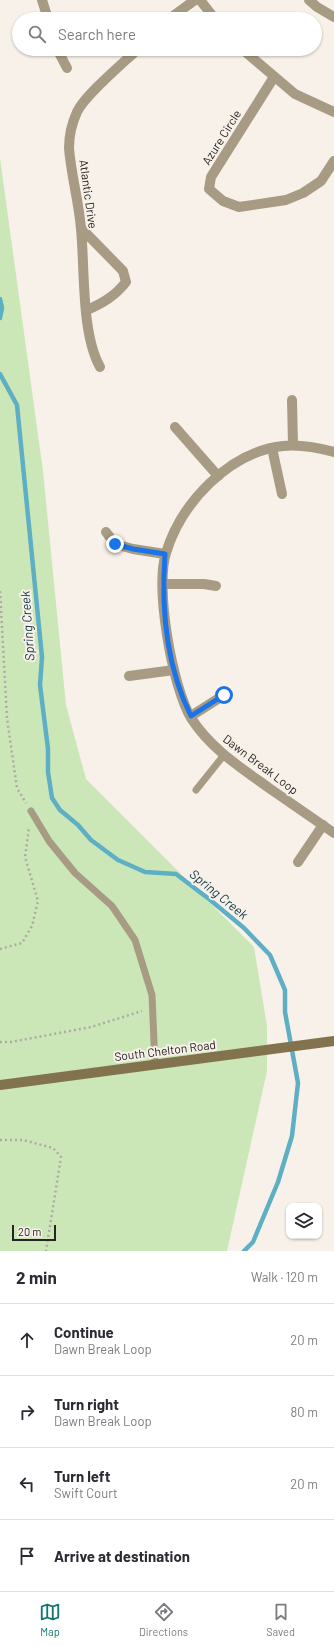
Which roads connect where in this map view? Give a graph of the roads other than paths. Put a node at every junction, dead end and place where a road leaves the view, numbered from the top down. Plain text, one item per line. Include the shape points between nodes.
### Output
1 (42, 0) edge
2 (194, 0) edge
3 (200, 0) edge
4 (309, 0) edge
5 (46, 12) edge
6 (178, 12) edge
7 (209, 12) edge
8 (334, 17) edge
9 (61, 56) edge
10 (131, 56) edge
11 (250, 56) edge
12 (67, 68) dead end
13 (274, 77) junction
14 (334, 112) edge
15 (334, 161) edge
16 (81, 228) junction
17 (87, 310) junction
18 (100, 367) dead end
19 (292, 400) dead end
20 (175, 427) dead end
21 (293, 445) junction
22 (272, 448) junction
23 (334, 452) edge
24 (218, 476) junction
25 (282, 494) dead end
26 (106, 532) dead end
27 (165, 554) junction
28 (163, 584) junction
29 (216, 586) dead end
30 (174, 670) junction
31 (129, 676) dead end
32 (224, 695) dead end
33 (191, 716) junction
34 (224, 756) junction
35 (196, 790) dead end
36 (31, 812) road end
37 (323, 825) junction
38 (334, 833) edge
39 (298, 862) dead end
40 (329, 1042) edge
41 (155, 1065) junction
42 (0, 1085) edge

1 - 5 street
2 - 6 street
3 - 7 street
4 - 8 street
9 - 12 street
10 - 16 street, Atlantic Drive via 77,111 71,128 69,147
11 - 13 street
13 - 14 street via 295,94
13 - 15 street, Azure Circle via 212,177 209,190 222,201 240,207 286,200 304,193 321,181
16 - 17 street, Atlantic Drive
16 - 17 street via 123,271 126,282 105,303
17 - 18 street, Atlantic Drive via 92,345
19 - 21 street
20 - 24 street
21 - 22 street, Dawn Break Loop
21 - 23 street, Dawn Break Loop
22 - 24 street, Dawn Break Loop via 237,462
22 - 25 street
24 - 27 street, Dawn Break Loop via 186,511
26 - 27 street via 115,544
27 - 28 street, Dawn Break Loop
28 - 29 street
28 - 30 street, Dawn Break Loop via 167,637
30 - 31 street
30 - 33 street, Dawn Break Loop via 180,696
32 - 33 street
33 - 34 street, Dawn Break Loop via 203,734
34 - 35 lane
34 - 37 street, Dawn Break Loop
36 - 41 lane via 49,841 75,873 112,906 135,940 152,995
37 - 38 street, Dawn Break Loop
37 - 39 street
40 - 41 main road, South Chelton Road
41 - 42 main road, South Chelton Road

